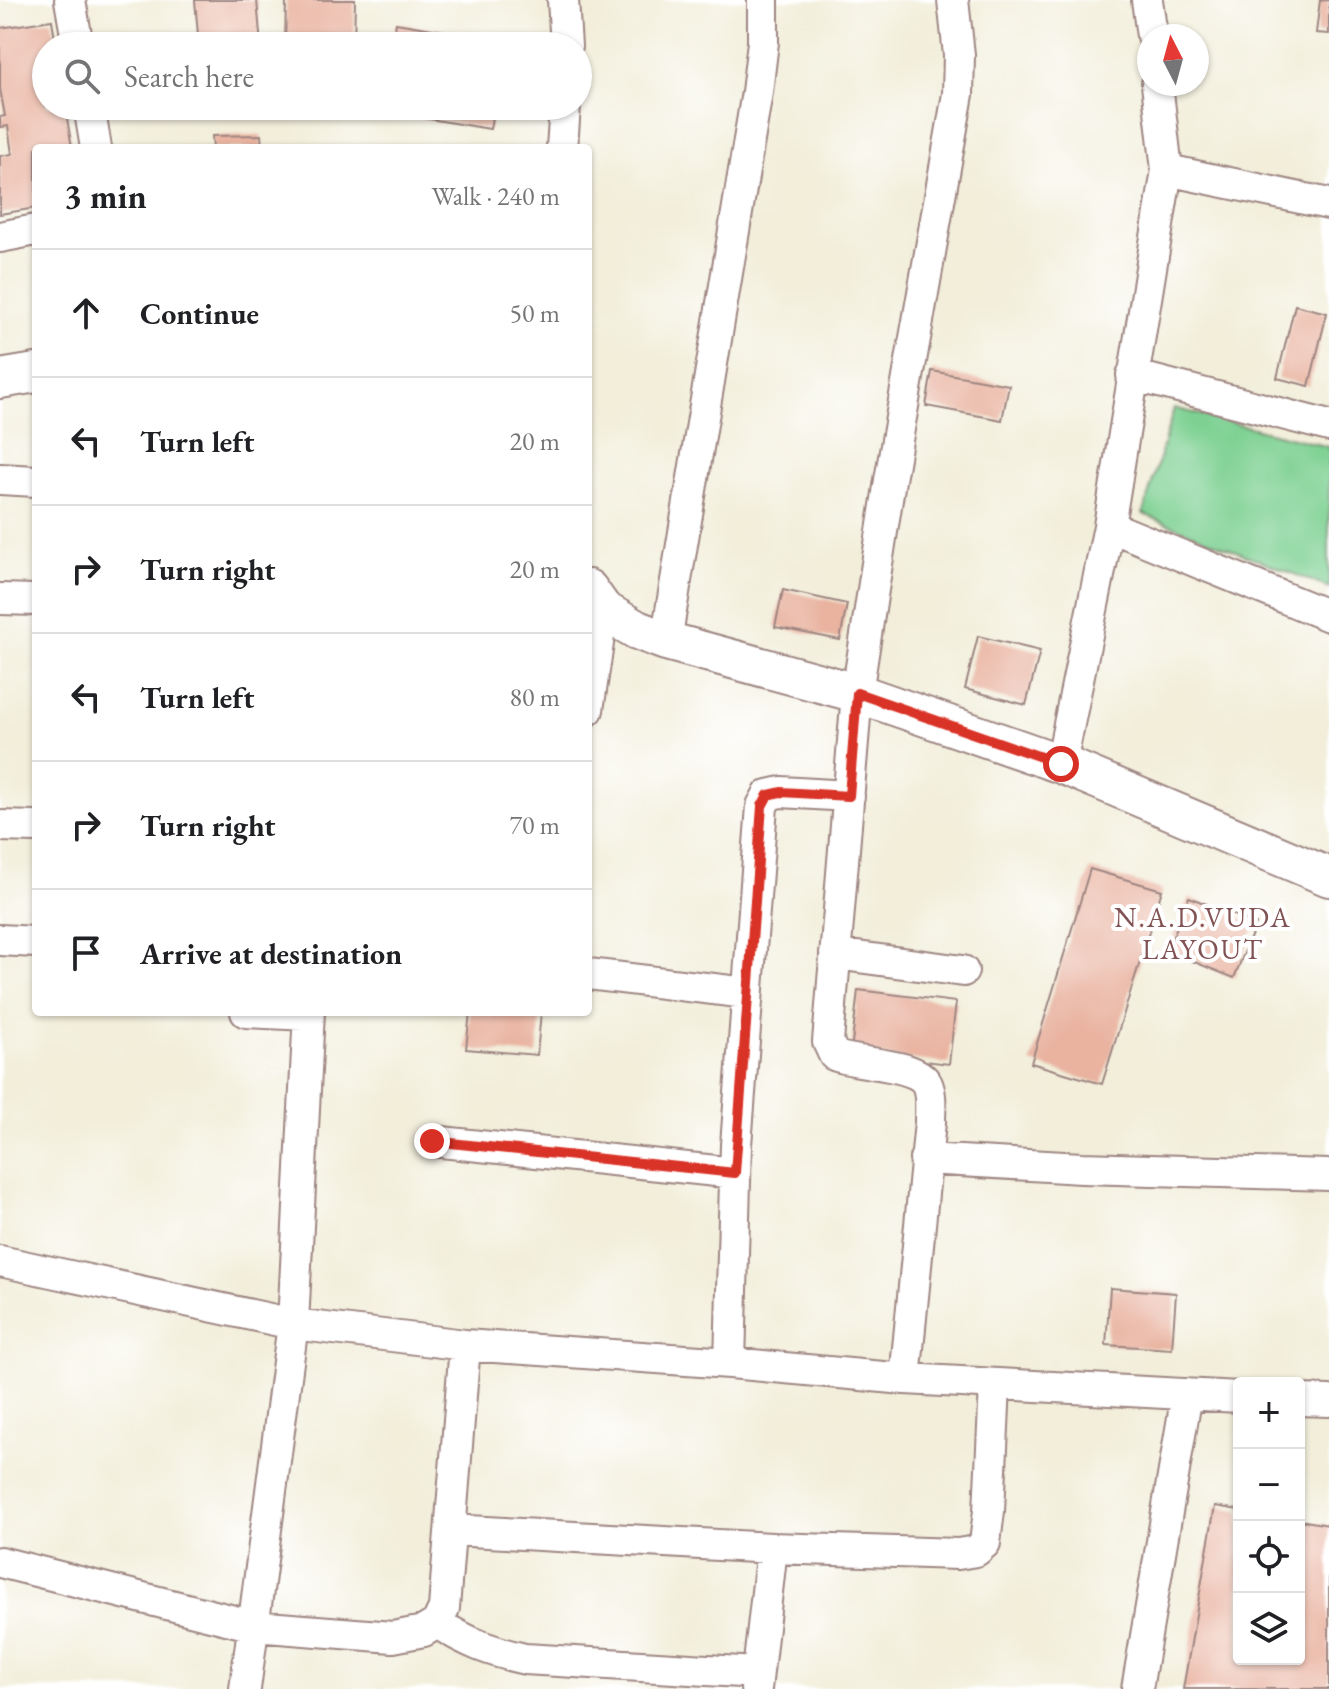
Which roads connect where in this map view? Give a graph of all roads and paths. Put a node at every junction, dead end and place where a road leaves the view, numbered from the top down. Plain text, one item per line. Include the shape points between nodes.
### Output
1 (70, 0) edge
2 (563, 0) edge
3 (763, 0) edge
4 (953, 0) edge
5 (1147, 0) edge
6 (1150, 24) edge
7 (76, 32) edge
8 (565, 32) edge
9 (1158, 96) edge
10 (91, 120) edge
11 (564, 120) edge
12 (95, 144) edge
13 (562, 144) edge
14 (1167, 170) junction
15 (1329, 204) edge
16 (32, 231) edge
17 (0, 237) edge
18 (32, 374) edge
19 (1132, 375) junction
20 (0, 379) edge
21 (1329, 426) edge
22 (0, 479) edge
23 (32, 481) edge
24 (1109, 526) junction
25 (0, 599) edge
26 (596, 599) edge
27 (32, 600) edge
28 (1329, 616) edge
29 (666, 641) junction
30 (592, 654) edge
31 (857, 693) junction
32 (1061, 764) junction
33 (849, 796) junction
34 (0, 826) edge
35 (32, 827) edge
36 (1329, 877) edge
37 (0, 940) edge
38 (32, 942) edge
39 (835, 954) junction
40 (963, 971) dead end
41 (592, 974) edge
42 (747, 993) junction
43 (308, 1016) edge
44 (432, 1141) dead end
45 (925, 1159) junction
46 (735, 1173) junction
47 (1329, 1175) edge
48 (0, 1261) edge
49 (293, 1324) junction
50 (465, 1345) junction
51 (730, 1363) junction
52 (905, 1379) junction
53 (995, 1385) junction
54 (1187, 1394) junction
55 (1233, 1397) edge
56 (1305, 1400) edge
57 (1329, 1401) edge
58 (451, 1530) junction
59 (772, 1548) junction
60 (0, 1562) edge
61 (437, 1623) junction
62 (254, 1626) junction
63 (756, 1681) edge
64 (245, 1689) edge
65 (1137, 1689) edge

1 - 7 street
2 - 8 street
3 - 29 street via 757,92
4 - 31 street via 958,94
5 - 6 street
9 - 14 street
10 - 12 street
11 - 13 street
14 - 15 street
14 - 19 street
16 - 17 street
18 - 20 street
19 - 21 street
19 - 24 street
22 - 23 street
24 - 28 street
24 - 32 street
25 - 27 street
26 - 29 street via 637,630
26 - 30 street
29 - 31 street
31 - 32 street
31 - 33 street
32 - 36 street
33 - 39 street
33 - 42 street via 781,792 768,795 762,806
34 - 35 street
37 - 38 street
39 - 40 street
39 - 45 street via 828,1042 834,1055 848,1061 912,1070 927,1083
41 - 42 street
42 - 46 street
43 - 49 street
44 - 46 street
45 - 47 street
45 - 52 street
46 - 51 street
48 - 49 street
49 - 50 street
49 - 62 street
50 - 51 street
50 - 58 street
51 - 52 street
52 - 53 street
53 - 54 street
53 - 59 street via 989,1511 985,1543 976,1551
54 - 55 street
54 - 65 street
56 - 57 street
58 - 59 street
58 - 61 street via 444,1608
59 - 63 street
60 - 62 street
61 - 62 street via 393,1637
61 - 63 street via 466,1642 525,1659
62 - 64 street

